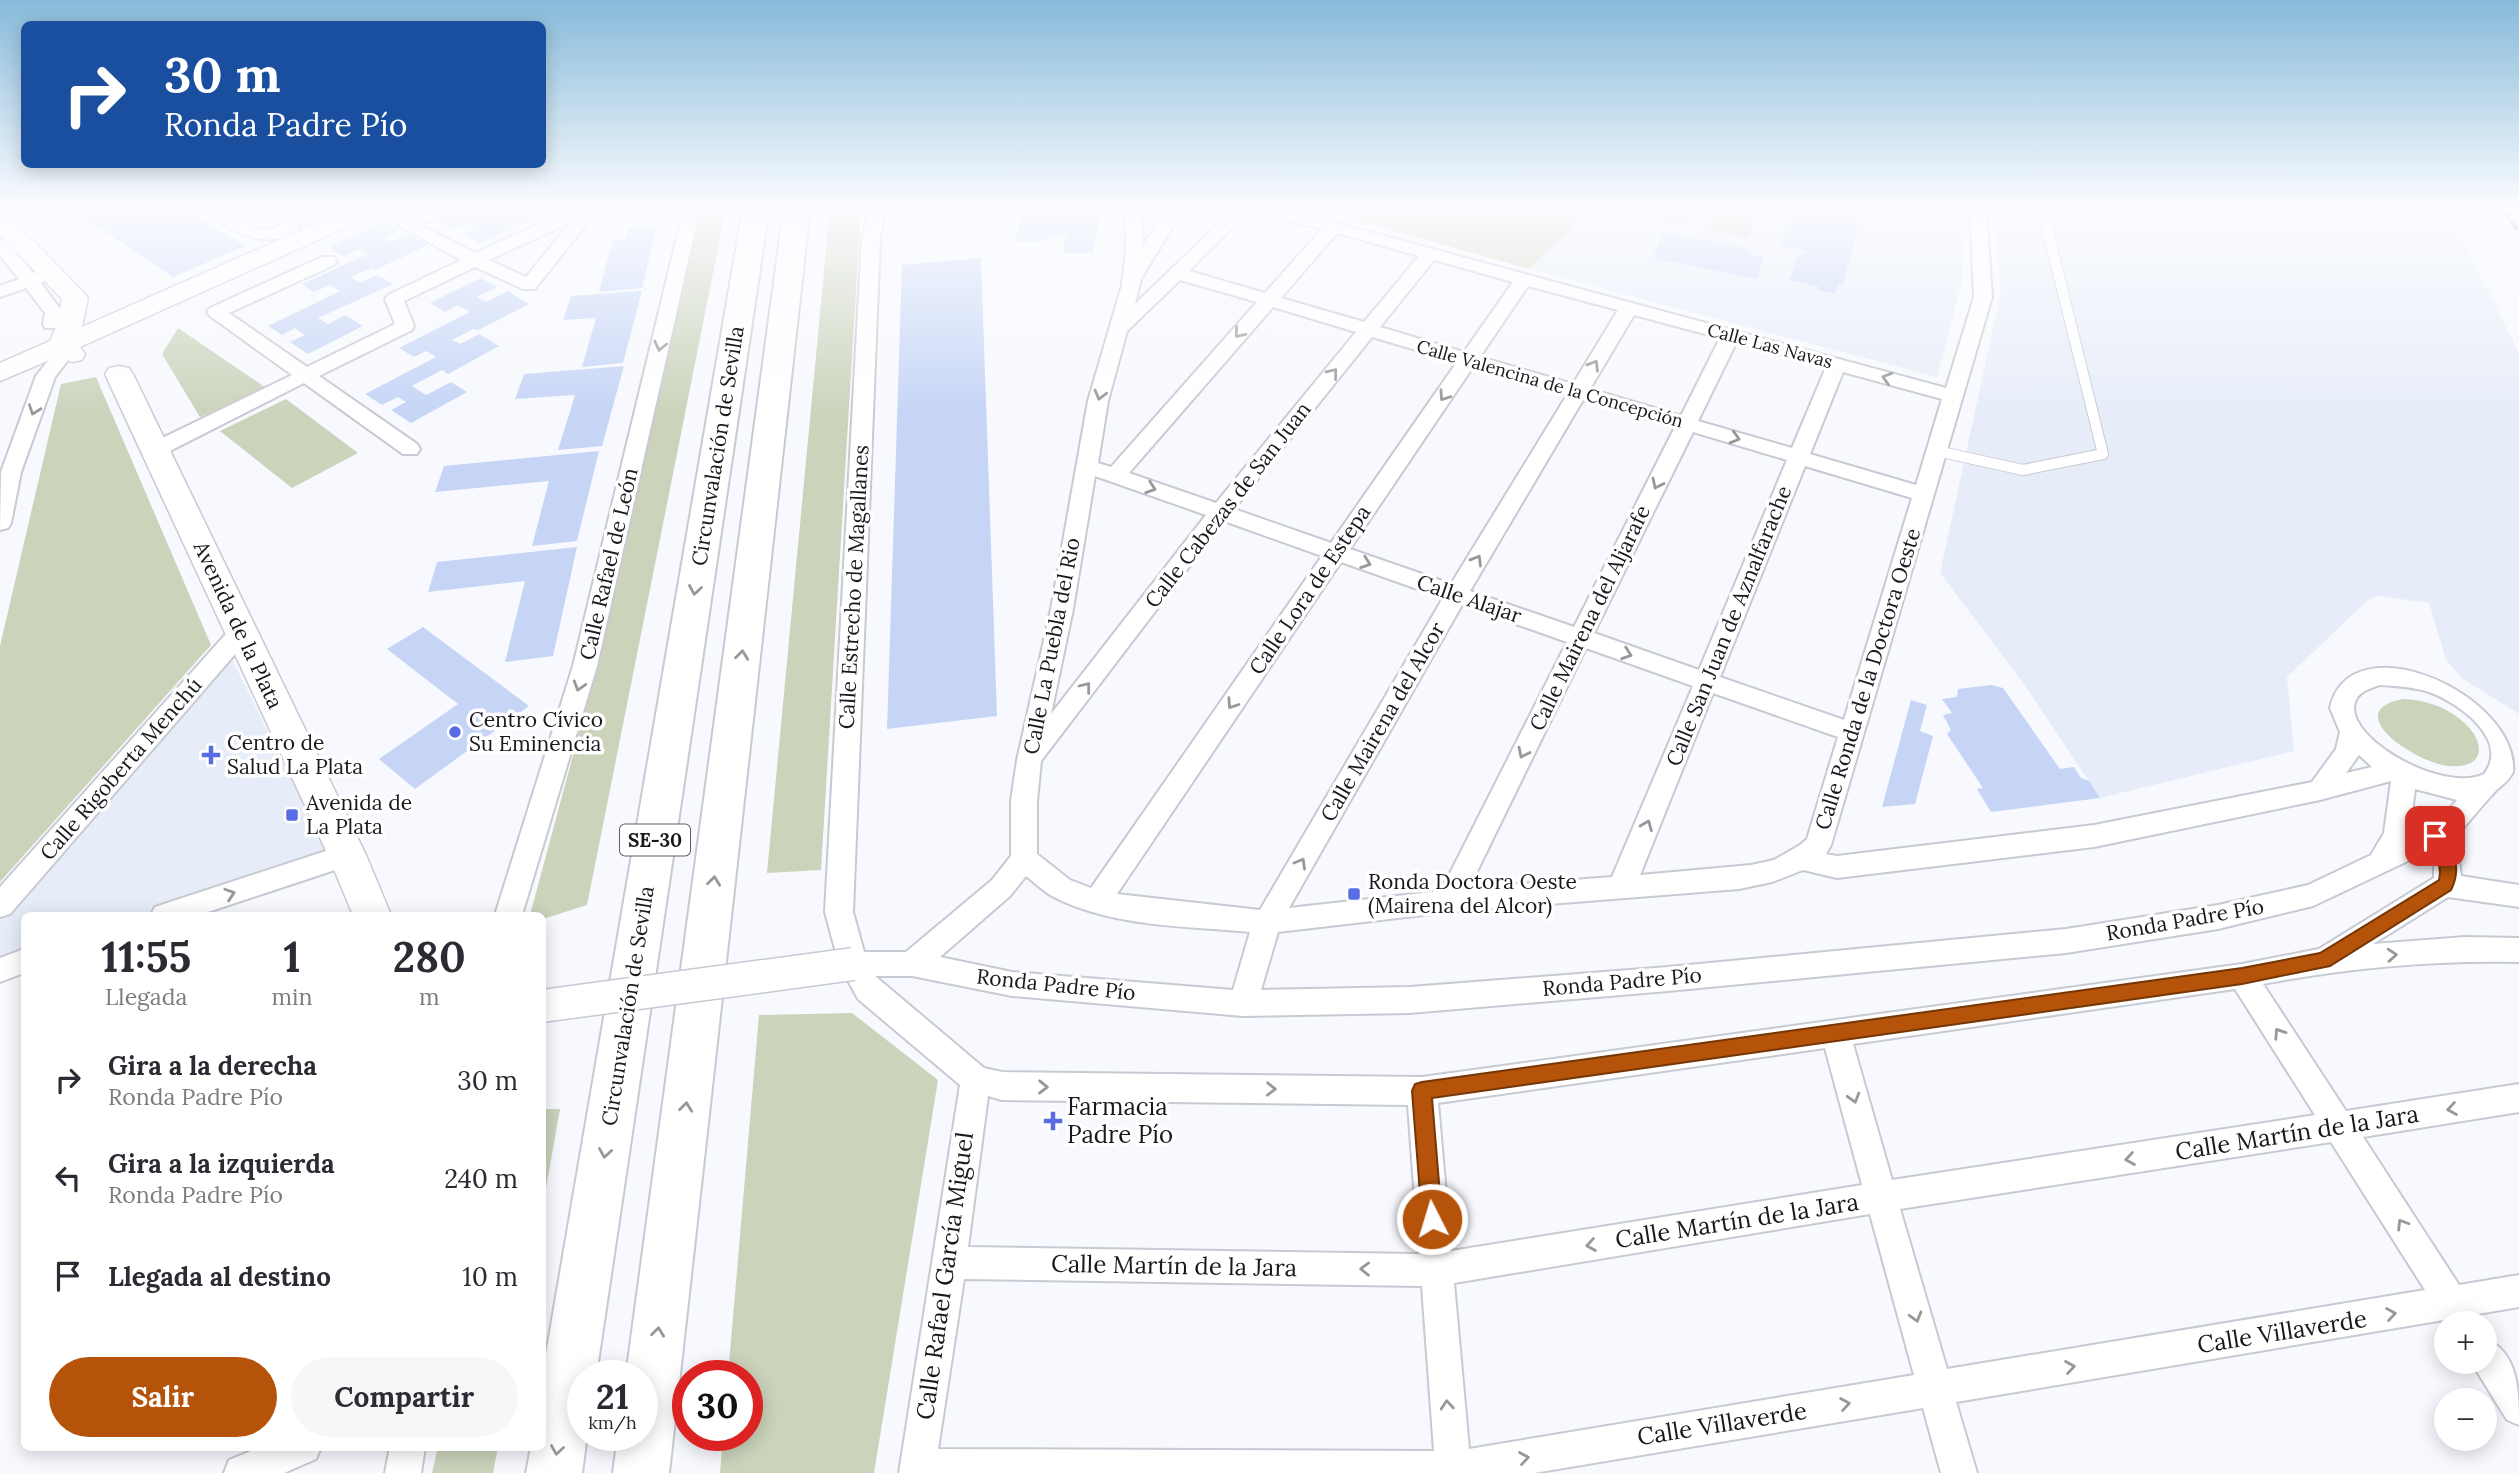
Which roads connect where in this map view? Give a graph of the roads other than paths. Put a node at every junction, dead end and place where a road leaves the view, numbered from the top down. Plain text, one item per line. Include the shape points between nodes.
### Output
1 (40, 277) junction
2 (217, 277) edge
3 (293, 277) edge
4 (440, 277) edge
5 (511, 277) edge
6 (535, 277) edge
7 (676, 277) edge
8 (745, 277) edge
9 (789, 277) edge
10 (869, 277) edge
11 (1132, 277) edge
12 (1135, 277) edge
13 (1173, 277) edge
14 (1190, 277) edge
15 (1289, 277) edge
16 (1411, 277) edge
17 (1516, 277) edge
18 (1982, 277) edge
19 (2059, 277) edge
20 (1524, 279) junction
21 (1131, 285) junction
22 (0, 292) edge
23 (75, 298) junction
24 (1268, 300) junction
25 (113, 307) junction
26 (1629, 307) junction
27 (140, 311) junction
28 (1119, 329) junction
29 (1368, 330) junction
30 (1731, 335) junction
31 (67, 340) junction
32 (1469, 360) junction
33 (1837, 364) junction
34 (0, 373) edge
35 (305, 377) junction
36 (1578, 392) junction
37 (1953, 396) junction
38 (1687, 424) junction
39 (410, 449) dead end
40 (155, 450) junction
41 (1937, 451) junction
42 (1799, 457) junction
43 (1087, 466) junction
44 (6, 474) edge
45 (1115, 476) junction
46 (1923, 494) junction
47 (1220, 512) junction
48 (0, 523) edge
49 (1335, 552) junction
50 (1457, 595) junction
51 (241, 632) junction
52 (1580, 638) junction
53 (1706, 681) junction
54 (1051, 712) junction
55 (2485, 714) junction
56 (2519, 731) edge
57 (1852, 732) junction
58 (2352, 733) junction
59 (2514, 771) edge
60 (2400, 772) junction
61 (2482, 789) junction
62 (2320, 790) junction
63 (2435, 836) junction
64 (347, 855) junction
65 (1024, 859) junction
66 (1802, 859) junction
67 (2380, 864) junction
68 (2445, 885) junction
69 (1621, 888) junction
70 (2519, 896) edge
71 (1097, 901) junction
72 (1449, 901) junction
73 (0, 906) edge
74 (174, 912) edge
75 (371, 912) edge
76 (509, 912) edge
77 (1267, 922) junction
78 (2519, 950) edge
79 (2324, 960) junction
80 (21, 962) edge
81 (853, 964) junction
82 (912, 964) junction
83 (0, 970) edge
84 (2242, 976) junction
85 (1243, 1003) junction
86 (546, 1005) edge
87 (1835, 1032) junction
88 (976, 1080) junction
89 (1422, 1091) junction
90 (2519, 1098) edge
91 (2340, 1127) junction
92 (1882, 1197) junction
93 (950, 1263) junction
94 (1436, 1270) junction
95 (2519, 1292) edge
96 (2458, 1311) edge
97 (2465, 1311) edge
98 (2434, 1317) edge
99 (2497, 1374) edge
100 (1937, 1389) junction
101 (2519, 1408) edge
102 (294, 1451) edge
103 (407, 1451) edge
104 (918, 1470) edge
105 (1453, 1471) edge
106 (242, 1473) edge
107 (403, 1473) edge
108 (554, 1473) edge
109 (641, 1473) edge
110 (1959, 1473) edge

1 - 22 street
1 - 23 street
1 - 31 street
2 - 27 street
3 - 35 street via 216,312
4 - 35 street via 394,299 405,326
5 - 6 street via 529,285
7 -> 76 street, Calle Rafael de León via 585,666
8 -> 108 highway, Circunvalación de Sevilla / SE-30
109 -> 9 highway, SE-30
10 - 81 street, Calle Estrecho de Magallanes via 839,912
11 - 21 street
12 - 21 street
13 - 28 street
14 - 24 street, Calle Valencina de la Concepción
15 - 24 street
16 - 29 street, Calle Cabezas de San Juan
17 - 20 street, Calle Las Navas
18 - 37 street, Calle Ronda de la Doctora Oeste via 1983,297
19 - 41 lane via 2103,454 2023,470
20 - 26 street, Calle Las Navas
20 - 32 street, Calle Lora de Estepa
21 - 28 street, Calle La Puebla del Rio
23 - 25 street
23 - 31 street
24 - 29 street, Calle Valencina de la Concepción
24 -> 45 street
25 - 27 street
25 - 31 street via 82,317
26 - 30 street, Calle Las Navas
36 -> 26 street, Calle Mairena del Alcor
27 - 31 street via 146,318 144,328 117,347
28 -> 43 street, Calle La Puebla del Rio via 1098,401
29 - 32 street, Calle Valencina de la Concepción
47 -> 29 street, Calle Cabezas de San Juan
30 - 33 street, Calle Las Navas
30 - 38 street, Calle Mairena del Aljarafe
31 - 34 street
31 - 40 street, Avenida de la Plata via 95,365 123,362
31 -> 44 street via 46,376
32 - 36 street, Calle Valencina de la Concepción
32 -> 49 street, Calle Lora de Estepa
37 -> 33 street, Calle Las Navas
33 - 42 street, Calle San Juan de Aznalfarache
35 - 39 street
35 - 40 street
36 - 38 street, Calle Valencina de la Concepción
50 -> 36 street, Calle Mairena del Alcor
37 - 41 street, Calle Ronda de la Doctora Oeste
38 -> 42 street, Calle Valencina de la Concepción
38 -> 52 street, Calle Mairena del Aljarafe
40 - 51 street, Avenida de la Plata
41 - 46 street, Calle Ronda de la Doctora Oeste
42 - 46 street, Calle Valencina de la Concepción
42 - 53 street, Calle San Juan de Aznalfarache
43 - 45 street, Calle Alajar
43 - 54 street, Calle La Puebla del Rio via 1062,609
44 - 48 street
45 -> 47 street, Calle Alajar
46 - 57 street, Calle Ronda de la Doctora Oeste
47 - 49 street, Calle Alajar
54 -> 47 street, Calle Cabezas de San Juan
49 -> 50 street, Calle Alajar
49 -> 71 street, Calle Lora de Estepa
50 - 52 street, Calle Alajar
77 -> 50 street, Calle Mairena del Alcor
51 - 64 street, Avenida de la Plata
51 - 73 street, Calle Rigoberta Menchú
52 -> 53 street, Calle Alajar
52 -> 72 street, Calle Mairena del Aljarafe
53 - 57 street, Calle Alajar
69 -> 53 street, Calle San Juan de Aznalfarache
54 - 65 street, Calle La Puebla del Rio via 1029,760
55 - 56 street
55 - 58 street via 2423,681 2379,676 2348,688 2342,701
55 - 59 street via 2508,743
57 - 66 street, Calle Ronda de la Doctora Oeste via 1818,845
58 - 60 street via 2371,753
58 - 62 street via 2348,752
59 - 61 street, Ronda Padre Pío
60 - 61 street via 2459,790
60 - 62 street
60 - 67 street via 2398,835
61 - 63 street, Ronda Padre Pío via 2448,828
62 - 66 street via 2094,835 1837,867
63 - 67 street, Ronda Padre Pío
63 - 68 street via 2447,861
74 -> 64 street
64 - 75 street, Avenida de la Plata
65 - 71 street, Calle Ronda de la Doctora Oeste via 1061,888
65 - 82 street via 1001,888
66 - 69 street, Calle Ronda de la Doctora Oeste via 1773,873
67 - 85 street, Ronda Padre Pío via 2312,895 2218,917 2066,941 1410,1000
68 - 70 street
68 - 79 street
69 - 72 street, Calle Ronda de la Doctora Oeste
71 - 77 street, Calle Ronda de la Doctora Oeste
72 - 77 street, Calle Ronda de la Doctora Oeste
77 - 85 street, Calle Mairena del Alcor
79 -> 78 street via 2465,949
79 - 84 street
80 - 83 street
81 - 82 street, Ronda Padre Pío
81 - 86 street, Ronda Padre Pío, bridge
81 - 88 street via 868,990
82 - 85 street, Ronda Padre Pío via 1012,984
84 - 87 street
91 -> 84 street
87 - 89 street
87 -> 92 street
88 -> 89 street via 1002,1086
88 - 93 street, Calle Rafael García Miguel
89 - 94 street
90 -> 91 street, Calle Martín de la Jara
91 -> 92 street, Calle Martín de la Jara
96 -> 91 street
92 -> 94 street, Calle Martín de la Jara
92 -> 100 street
94 -> 93 street, Calle Martín de la Jara
93 - 104 street, Calle Rafael García Miguel
105 -> 94 street
95 - 97 street, Calle Villaverde
100 -> 98 street, Calle Villaverde
99 - 101 street
105 -> 100 street, Calle Villaverde
100 - 110 street
102 - 106 street
103 - 107 street
104 - 105 street, Calle Villaverde

